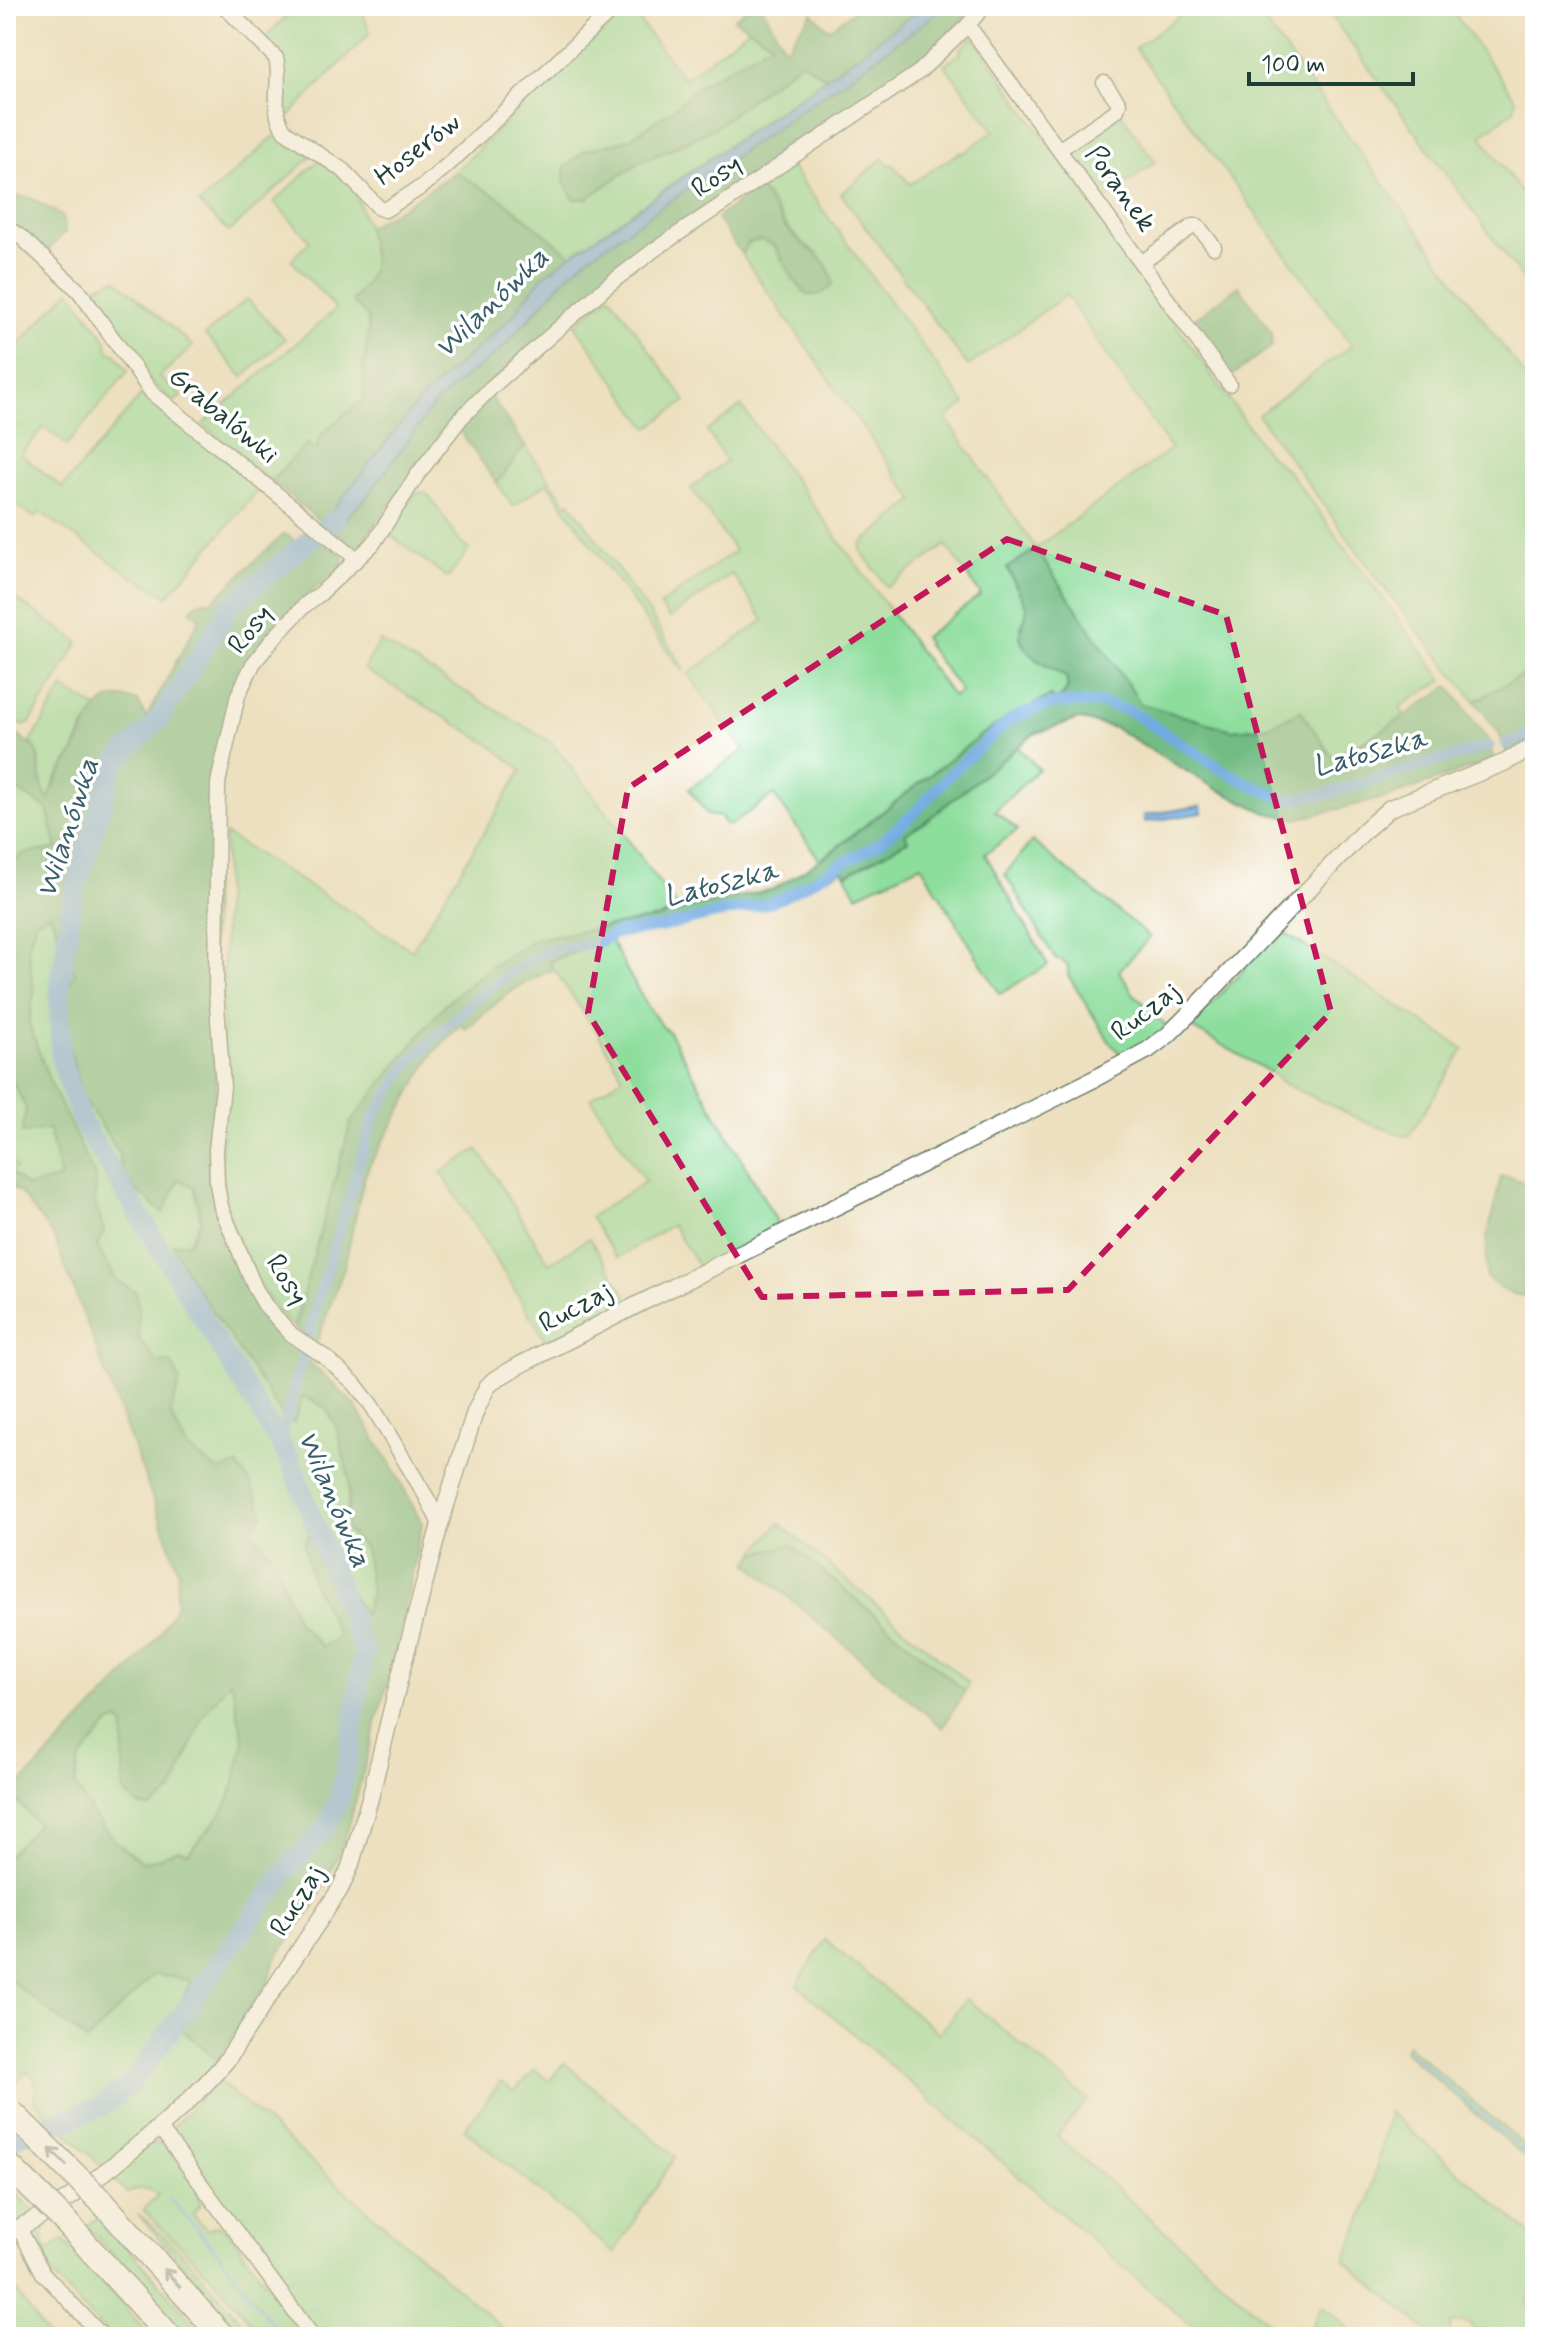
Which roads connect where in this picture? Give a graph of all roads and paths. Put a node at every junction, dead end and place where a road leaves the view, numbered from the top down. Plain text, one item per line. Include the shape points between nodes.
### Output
1 (224, 6) edge
2 (616, 6) edge
3 (984, 6) edge
4 (968, 25) junction
5 (1104, 83) dead end
6 (1060, 149) junction
7 (6, 227) edge
8 (1214, 247) dead end
9 (1141, 263) junction
10 (1229, 384) dead end
11 (357, 559) junction
12 (1535, 745) edge
13 (440, 1524) junction
14 (8, 2110) edge
15 (160, 2128) junction
16 (6, 2163) edge
17 (13, 2231) edge
18 (103, 2337) edge
19 (170, 2337) edge
20 (223, 2337) edge
21 (313, 2337) edge

1 - 2 street, Hoserów via 276,58 276,113 285,131 344,171 385,210 451,162
3 - 4 street, Rosy
4 - 6 street, Poranek
4 - 11 street, Rosy via 919,72 607,286 461,418
5 - 6 street via 1119,103 1117,110
6 - 9 street, Poranek
7 - 11 street, Grabalówki via 79,291 152,393
8 - 9 street via 1193,226
9 - 10 street, Poranek
11 - 13 street, Rosy via 305,605 253,664 238,695 218,783 216,991 223,1087 217,1184 221,1207 265,1305 291,1334 354,1383
12 - 13 street, Ruczaj via 1506,762 1390,808 1186,1018 1148,1050 494,1380 475,1412
13 - 15 street, Ruczaj via 370,1798 340,1889 226,2061
20 -> 14 highway, bridge via 103,2203
15 - 17 street, Ruczaj via 87,2186
15 - 21 street
16 - 19 highway, bridge
17 - 18 street via 43,2273

